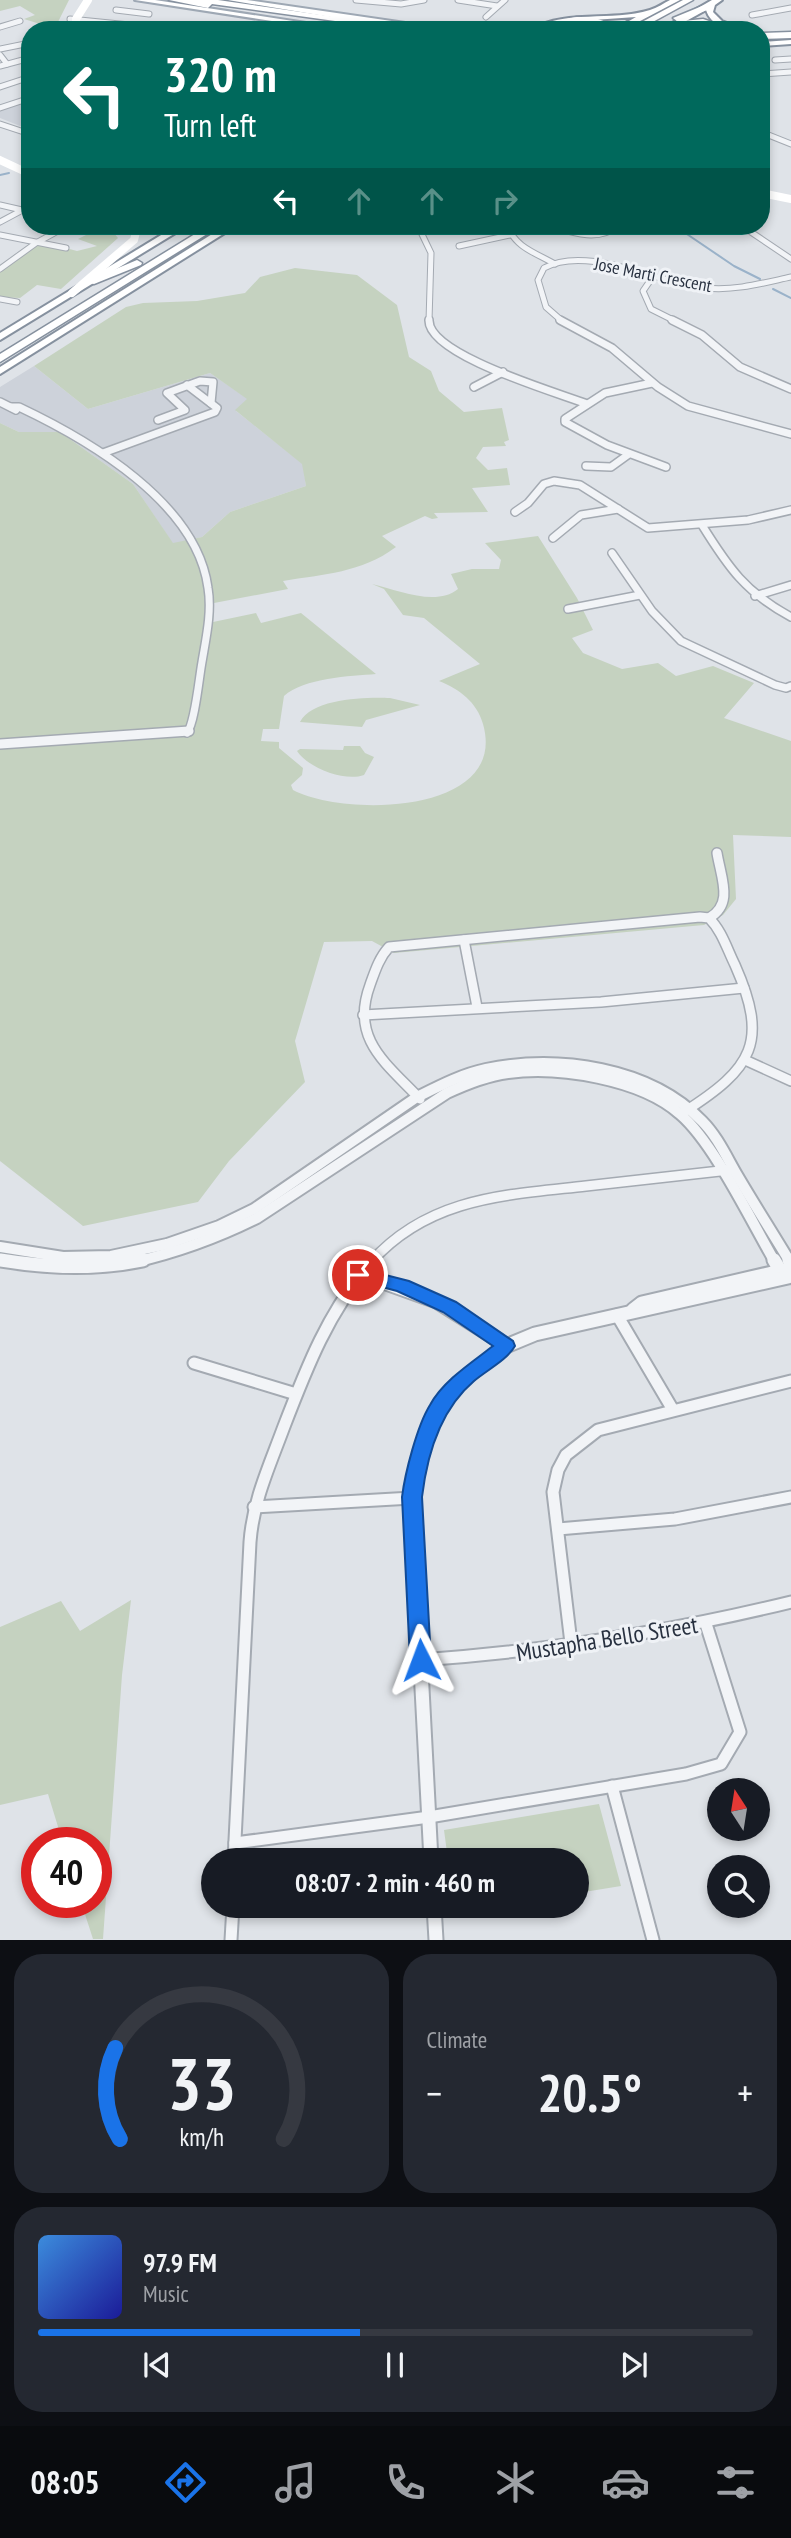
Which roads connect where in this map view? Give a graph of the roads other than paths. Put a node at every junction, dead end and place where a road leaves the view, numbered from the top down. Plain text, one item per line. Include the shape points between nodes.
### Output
1 (80, 0) edge
2 (88, 0) edge
3 (139, 0) edge
4 (173, 0) edge
5 (199, 0) edge
6 (232, 0) edge
7 (356, 0) edge
8 (424, 0) edge
9 (458, 0) edge
10 (505, 0) edge
11 (676, 0) edge
12 (689, 0) edge
13 (710, 3) edge
14 (497, 6) junction
15 (791, 8) edge
16 (655, 12) junction
17 (149, 14) dead end
18 (751, 15) dead end
19 (486, 17) dead end
20 (73, 19) junction
21 (361, 20) junction
22 (20, 21) dead end
23 (108, 21) joint
24 (285, 21) edge
25 (323, 21) edge
26 (324, 21) edge
27 (346, 21) edge
28 (368, 21) edge
29 (560, 21) edge
30 (640, 21) edge
31 (643, 21) edge
32 (676, 21) edge
33 (719, 21) edge
34 (0, 27) edge
35 (21, 45) edge
36 (0, 47) edge
37 (0, 55) edge
38 (791, 59) edge
39 (21, 60) edge
40 (775, 60) dead end
41 (7, 64) junction
42 (0, 66) edge
43 (791, 72) edge
44 (770, 73) edge
45 (21, 80) edge
46 (0, 86) edge
47 (21, 101) edge
48 (0, 108) edge
49 (0, 124) edge
50 (21, 129) edge
51 (16, 130) junction
52 (21, 131) edge
53 (770, 136) edge
54 (791, 144) edge
55 (0, 160) edge
56 (0, 166) edge
57 (21, 170) edge
58 (21, 175) edge
59 (770, 193) edge
60 (791, 198) edge
61 (0, 205) edge
62 (21, 210) edge
63 (21, 211) edge
64 (0, 222) edge
65 (0, 235) edge
66 (50, 235) edge
67 (135, 235) edge
68 (167, 235) edge
69 (182, 235) edge
70 (201, 235) edge
71 (218, 235) edge
72 (422, 235) edge
73 (510, 235) joint
74 (755, 235) edge
75 (36, 243) junction
76 (459, 246) dead end
77 (65, 248) dead end
78 (791, 259) edge
79 (137, 262) junction
80 (555, 264) junction
81 (0, 269) edge
82 (653, 275) junction
83 (791, 277) edge
84 (90, 282) junction
85 (72, 293) junction
86 (0, 299) edge
87 (17, 302) dead end
88 (0, 337) edge
89 (0, 346) edge
90 (0, 359) edge
91 (0, 371) edge
92 (503, 372) junction
93 (652, 383) junction
94 (187, 385) junction
95 (474, 387) dead end
96 (791, 389) edge
97 (0, 402) edge
98 (211, 403) junction
99 (587, 404) junction
100 (158, 420) dead end
101 (791, 433) edge
102 (103, 453) junction
103 (629, 454) junction
104 (586, 466) dead end
105 (666, 467) dead end
106 (618, 509) junction
107 (791, 510) edge
108 (514, 512) dead end
109 (702, 525) junction
110 (553, 538) dead end
111 (612, 553) dead end
112 (791, 585) edge
113 (640, 595) junction
114 (755, 596) junction
115 (568, 609) dead end
116 (791, 617) edge
117 (791, 686) edge
118 (0, 744) edge
119 (717, 853) dead end
120 (709, 918) junction
121 (464, 940) junction
122 (744, 988) junction
123 (477, 1007) junction
124 (363, 1015) junction
125 (745, 1060) junction
126 (791, 1081) edge
127 (422, 1101) junction
128 (685, 1111) junction
129 (728, 1170) junction
130 (0, 1247) edge
131 (0, 1260) edge
132 (787, 1272) edge
133 (358, 1275) junction
134 (617, 1315) junction
135 (506, 1346) junction
136 (194, 1363) dead end
137 (791, 1382) edge
138 (296, 1394) junction
139 (673, 1410) junction
140 (412, 1497) junction
141 (791, 1497) edge
142 (254, 1507) junction
143 (558, 1529) junction
144 (791, 1602) edge
145 (706, 1624) junction
146 (571, 1643) junction
147 (421, 1660) junction
148 (612, 1786) junction
149 (429, 1817) junction
150 (235, 1843) junction
151 (235, 1848) edge
152 (430, 1848) edge
153 (232, 1918) edge
154 (435, 1918) edge
155 (231, 1940) edge
156 (436, 1940) edge
157 (653, 1940) edge

1 - 20 main road
2 - 20 main road
3 - 24 main road
4 - 25 highway
5 - 26 highway
6 - 21 main road
7 - 8 street via 401,4
9 - 14 street
10 - 14 street
11 - 16 main road
12 - 31 highway
13 - 32 highway
13 - 33 main road via 709,12
14 - 19 street
15 - 18 street
16 - 29 main road
16 - 30 main road
17 - 23 street via 117,7
20 - 23 street
21 - 27 highway
21 - 28 main road
22 - 34 street
35 - 36 street
37 - 41 street
38 - 40 street
39 - 41 street
41 - 42 street
43 - 44 street
45 - 46 street
47 - 48 street
49 - 51 street
50 - 51 street
51 - 52 street
53 - 54 street
55 - 57 main road
56 - 58 main road
59 - 60 main road
61 - 62 street
63 - 64 street
65 - 75 street
66 - 75 street
67 - 85 main road
68 - 84 main road
69 - 79 highway
70 - 90 highway
71 - 91 main road
72 - 92 street via 431,253 429,327 433,334 460,355
73 - 76 street
73 - 80 street
74 - 78 street
75 - 77 street
75 - 81 street
79 - 84 highway
79 - 89 highway
80 - 82 street, Jose Marti Crescent via 602,263
80 - 93 street via 542,270 538,279 551,313 612,348
82 - 83 street, Jose Marti Crescent via 716,289
82 - 96 street via 643,291 651,309 702,335 740,367
84 - 85 main road
85 - 88 main road
86 - 87 street
92 - 95 street
92 - 99 street
93 - 99 street via 607,393
93 - 101 street via 688,406
94 - 98 street
94 - 98 street via 213,382
94 - 100 street via 166,393 185,410
97 - 102 street via 72,432
98 - 102 street via 217,410 207,416
99 - 103 street via 565,419 566,423
102 - 118 street via 136,478 178,524 196,550 208,586 189,733
103 - 104 street via 611,467
103 - 105 street
106 - 108 street via 580,485 554,481 544,484
106 - 109 street via 648,528
106 - 110 street via 581,515
107 - 109 street
109 - 114 street
111 - 113 street
112 - 114 street
113 - 115 street
113 - 117 street via 681,641 775,685
114 - 116 street
119 - 120 street via 725,902 720,912
120 - 121 street
120 - 122 street
121 - 123 street
121 - 124 street via 384,950
122 - 123 street via 601,1002
122 - 125 street via 755,1024
123 - 124 street
124 - 127 street via 371,1046
125 - 126 street
125 - 128 street
127 - 128 street via 489,1077 550,1072 605,1079 652,1094
127 - 130 street via 254,1209 202,1232 145,1250 89,1258
127 - 131 street via 278,1205 230,1233 177,1252 113,1265 60,1267
128 - 129 street
129 - 132 street
129 - 133 street via 487,1197 452,1206 408,1227 384,1245
132 - 134 street
133 - 135 street via 402,1286 449,1307
133 - 138 street via 336,1308
134 - 135 street via 535,1334
134 - 139 street
135 - 140 street via 465,1378 438,1407
136 - 138 street
137 - 139 street
138 - 142 street
139 - 143 street via 598,1430 570,1449 556,1468 553,1492
140 - 142 street
140 - 147 street
141 - 143 street via 697,1517
142 - 150 street
143 - 146 street
144 - 145 street, Mustapha Bello Street
145 - 146 street, Mustapha Bello Street
145 - 148 street via 740,1732 721,1764
146 - 147 street, Mustapha Bello Street via 499,1656
147 - 149 street
148 - 149 street
148 - 157 street
149 - 150 street
149 - 152 street
150 - 151 street
153 - 155 street
154 - 156 street

